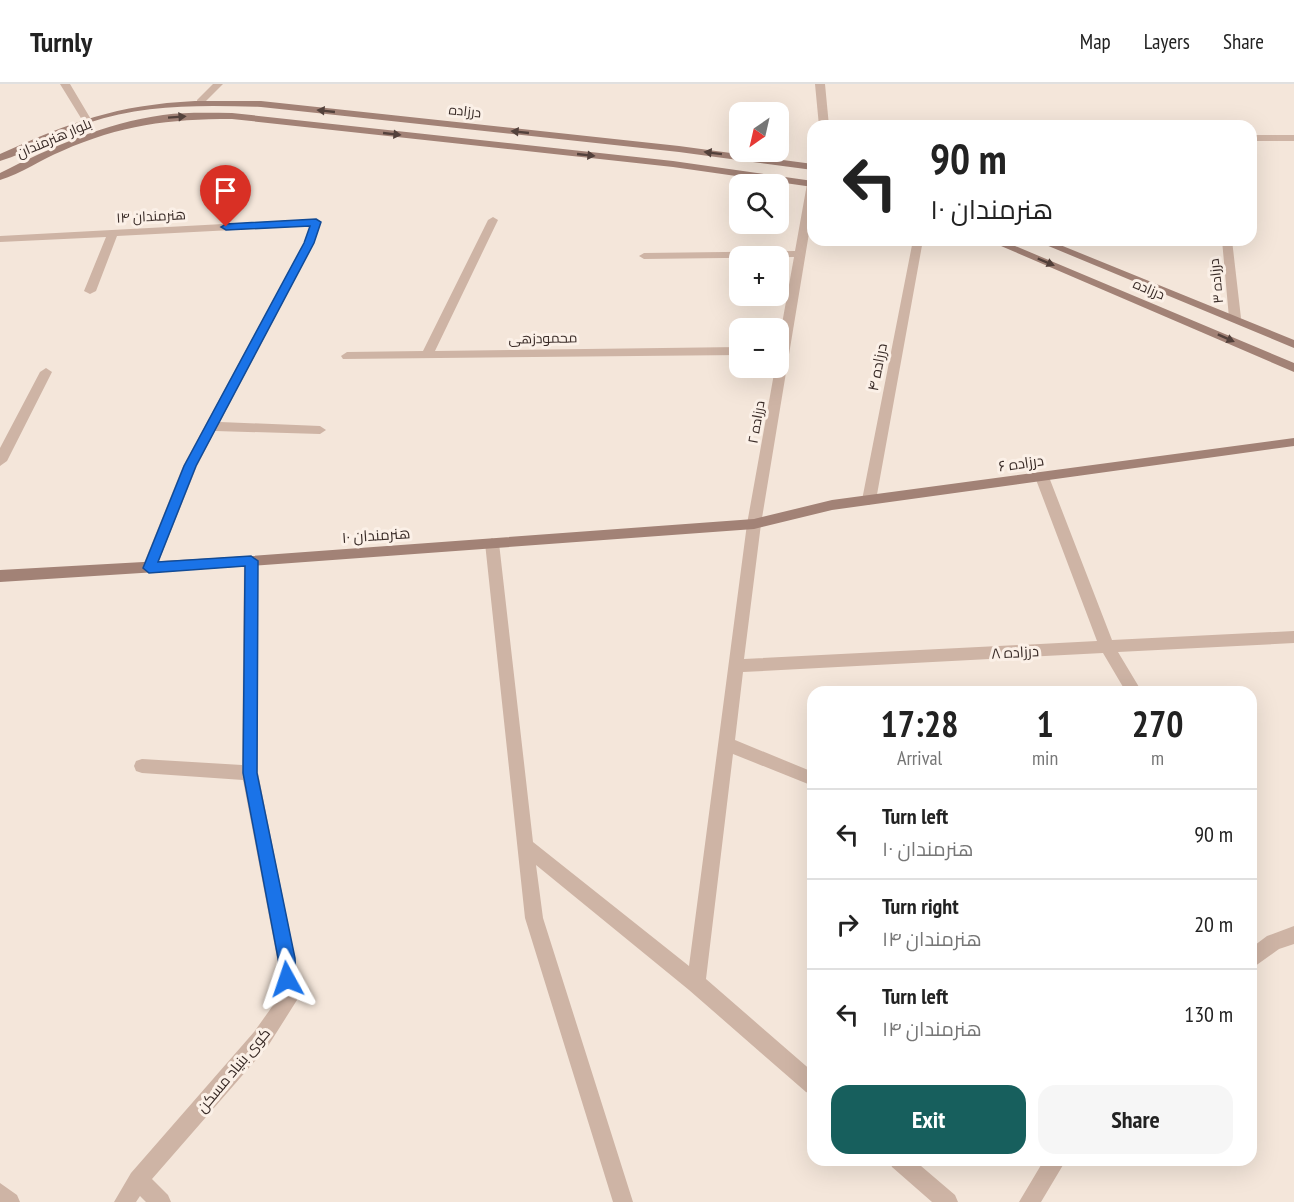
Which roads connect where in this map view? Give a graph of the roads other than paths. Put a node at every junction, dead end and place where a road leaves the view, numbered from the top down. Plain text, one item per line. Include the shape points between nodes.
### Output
1 (65, 84) edge
2 (218, 84) edge
3 (820, 84) edge
4 (200, 102) junction
5 (113, 113) junction
6 (823, 120) edge
7 (87, 121) junction
8 (120, 126) junction
9 (1257, 138) edge
10 (1294, 138) edge
11 (0, 158) edge
12 (807, 166) edge
13 (0, 177) edge
14 (807, 183) edge
15 (807, 213) edge
16 (493, 220) dead end
17 (113, 233) junction
18 (0, 239) edge
19 (917, 246) edge
20 (1006, 246) edge
21 (1054, 246) edge
22 (1228, 246) edge
23 (800, 254) junction
24 (644, 256) dead end
25 (90, 291) dead end
26 (787, 318) edge
27 (1235, 318) junction
28 (1294, 344) edge
29 (729, 351) edge
30 (427, 355) junction
31 (346, 356) dead end
32 (1294, 368) edge
33 (46, 372) dead end
34 (777, 378) edge
35 (211, 426) junction
36 (320, 430) dead end
37 (1294, 442) edge
38 (0, 461) edge
39 (1042, 477) junction
40 (869, 500) junction
41 (754, 524) junction
42 (492, 543) junction
43 (251, 561) junction
44 (149, 568) junction
45 (0, 576) edge
46 (1294, 638) edge
47 (1107, 647) junction
48 (736, 666) junction
49 (1130, 686) edge
50 (726, 744) junction
51 (141, 766) dead end
52 (250, 773) junction
53 (807, 777) edge
54 (525, 846) junction
55 (1294, 935) edge
56 (1257, 955) edge
57 (696, 983) junction
58 (807, 1080) edge
59 (906, 1166) edge
60 (1052, 1166) edge
61 (138, 1180) junction
62 (0, 1193) edge
63 (10, 1202) edge
64 (124, 1202) edge
65 (161, 1202) edge
66 (623, 1202) edge
67 (948, 1202) edge
68 (1029, 1202) edge

1 - 7 street
2 - 4 street
3 - 6 street
4 - 5 main road, درزاده
12 -> 4 main road, درزاده via 679,148 261,104
5 - 7 main road, بلوار هنرمندان
5 - 8 main road
7 - 11 main road, بلوار هنرمندان
8 - 13 main road, بلوار هنرمندان
8 -> 14 main road, درزاده via 162,118 232,116 673,164
9 - 10 street
15 - 23 street, درزاده ۲
16 - 30 street
17 - 18 street, هنرمندان ۱۴
17 - 25 street
17 - 35 street, هنرمندان ۱۴ via 316,222 309,243
19 - 40 street, درزاده ۴
20 -> 32 main road, درزاده
21 - 27 main road, درزاده
22 - 27 street, درزاده ۳
23 - 24 street
23 - 26 street, درزاده ۲
27 - 28 main road, درزاده
29 - 30 street, محمودزهی
30 - 31 street, محمودزهی
33 - 38 street
34 - 41 street, درزاده ۲
35 - 36 street
35 - 44 street, هنرمندان ۱۴ via 190,466
37 - 39 main road, درزاده ۶
39 - 40 main road, درزاده ۶
39 - 47 street
40 - 41 main road, درزاده ۶
41 - 42 main road, هنرمندان ۱۰
41 - 48 street, درزاده ۲
42 - 43 main road, هنرمندان ۱۰
42 - 54 street
43 - 44 main road, هنرمندان ۱۰
43 - 52 street, کوی بنیاد مسکن
44 - 45 main road, هنرمندان ۱۰
46 - 47 street, درزاده ۸
47 - 48 street, درزاده ۸
47 - 49 street
48 - 50 street, درزاده ۲
50 - 53 street
50 - 57 street, درزاده ۲
51 - 52 street
52 - 61 street, کوی بنیاد مسکن via 286,958 288,1000 261,1039
54 - 57 street
54 - 66 street via 534,918
55 - 56 street via 1273,942
57 - 58 street
59 - 67 street
60 - 68 street
61 - 64 street, کوی بنیاد مسکن
61 - 65 street
62 - 63 street

